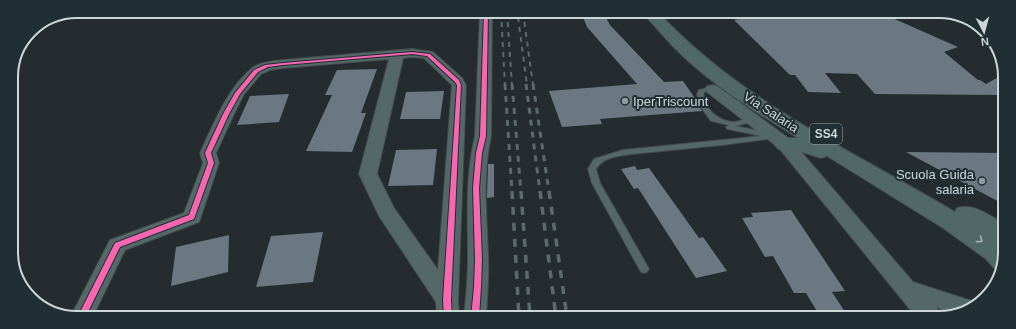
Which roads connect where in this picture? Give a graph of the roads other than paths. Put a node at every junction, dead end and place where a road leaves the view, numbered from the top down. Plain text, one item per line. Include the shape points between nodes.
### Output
1 (486, 18) edge
2 (657, 18) edge
3 (670, 18) edge
4 (397, 55) junction
5 (712, 89) joint
6 (753, 120) junction
7 (731, 126) junction
8 (780, 140) junction
9 (865, 169) junction
10 (998, 232) edge
11 (998, 255) edge
12 (644, 269) dead end
13 (906, 288) junction
14 (961, 307) edge
15 (448, 308) edge
16 (85, 311) edge
17 (475, 311) edge
18 (925, 311) edge

1 - 17 street via 483,128 478,151 478,276
2 - 9 main road, Via Salaria / SS4 via 680,44 728,83 787,123
3 - 10 main road, Via Salaria / SS4 via 703,51 765,97
4 - 15 street via 368,174 386,212
4 - 15 street via 428,55 457,81 459,86
4 - 16 street via 283,64 264,67 254,73 238,93 208,153 211,163 192,217 118,246
5 - 6 street, Via Salaria
5 - 7 lane via 701,91 700,99 714,119
6 - 7 lane
6 - 8 street, Via Salaria
7 - 8 lane
8 - 9 main road via 810,147
8 - 12 lane via 628,152 597,161 592,169 596,183
8 - 13 street, Via Salaria
9 -> 11 main road, Via Salaria / SS4 via 970,233
13 - 14 street
13 - 18 street, Via Salaria

